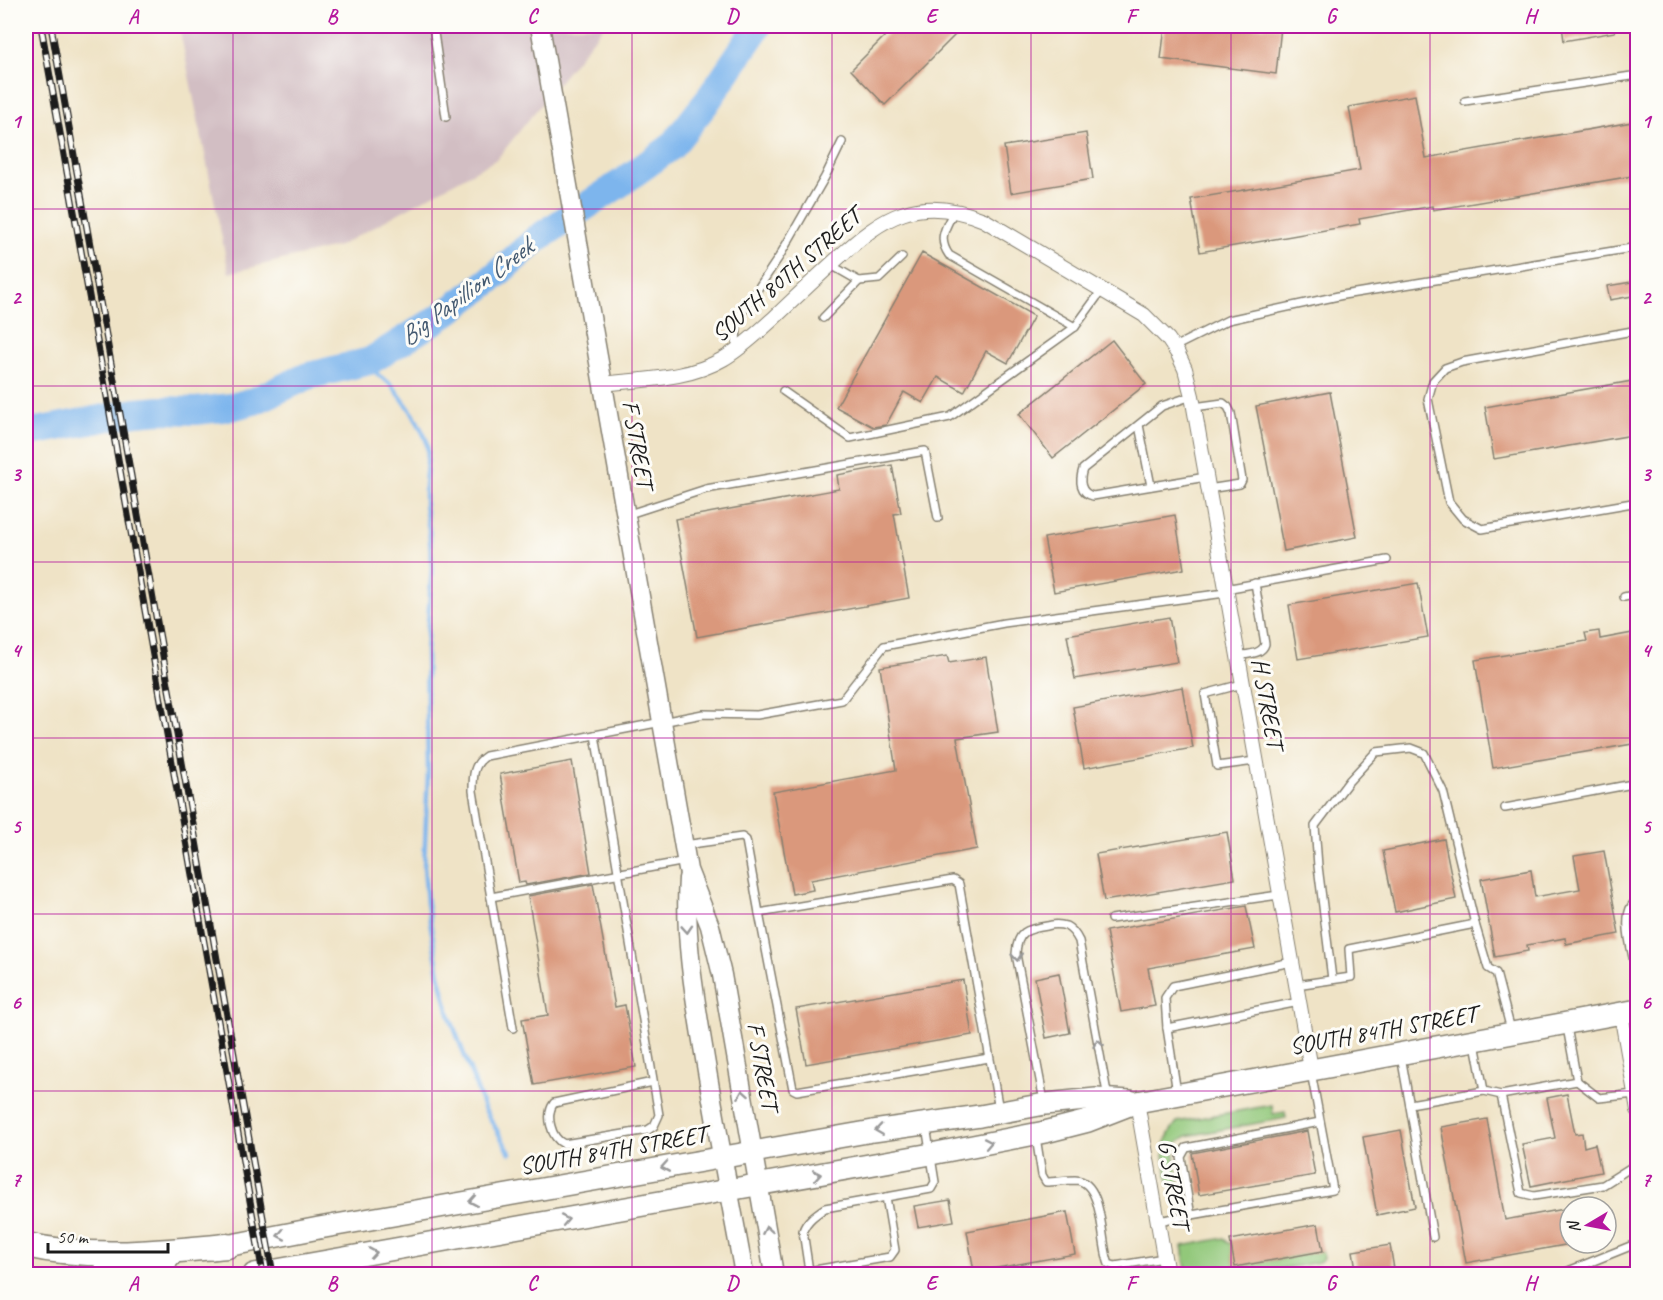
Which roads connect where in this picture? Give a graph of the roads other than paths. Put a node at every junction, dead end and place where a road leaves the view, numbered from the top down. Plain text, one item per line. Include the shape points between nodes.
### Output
1 (433, 26) edge
2 (540, 26) edge
3 (1638, 75) edge
4 (1465, 101) dead end
5 (446, 117) dead end
6 (842, 142) dead end
7 (954, 211) junction
8 (1638, 247) edge
9 (902, 256) dead end
10 (831, 265) junction
11 (860, 281) junction
12 (1102, 290) junction
13 (823, 318) dead end
14 (1075, 327) junction
15 (1638, 330) edge
16 (1174, 346) junction
17 (736, 351) junction
18 (603, 384) junction
19 (783, 391) dead end
20 (1193, 402) junction
21 (1139, 425) junction
22 (1207, 483) junction
23 (1151, 486) junction
24 (1638, 502) edge
25 (626, 515) junction
26 (938, 518) dead end
27 (1387, 560) dead end
28 (1255, 583) junction
29 (1225, 591) junction
30 (1638, 594) edge
31 (1624, 597) dead end
32 (1236, 656) junction
33 (1242, 684) junction
34 (662, 722) junction
35 (595, 735) junction
36 (1255, 761) junction
37 (1638, 783) edge
38 (1505, 808) dead end
39 (686, 859) junction
40 (618, 875) junction
41 (1279, 895) junction
42 (491, 897) junction
43 (1638, 901) edge
44 (759, 913) junction
45 (1111, 919) dead end
46 (1475, 924) junction
47 (1635, 952) edge
48 (1292, 962) junction
49 (1638, 977) edge
50 (1332, 980) junction
51 (1296, 985) junction
52 (1299, 1002) junction
53 (1629, 1011) edge
54 (1566, 1023) junction
55 (513, 1028) dead end
56 (1167, 1028) junction
57 (1512, 1033) junction
58 (1474, 1040) junction
59 (1401, 1053) junction
60 (989, 1058) junction
61 (1311, 1069) junction
62 (1577, 1081) junction
63 (653, 1082) junction
64 (1484, 1091) junction
65 (1178, 1094) junction
66 (1635, 1094) junction
67 (1501, 1095) junction
68 (1108, 1100) junction
69 (1137, 1102) junction
70 (1045, 1104) junction
71 (1410, 1104) junction
72 (1638, 1110) edge
73 (999, 1112) junction
74 (1320, 1122) junction
75 (925, 1124) junction
76 (1036, 1134) junction
77 (753, 1152) junction
78 (931, 1154) junction
79 (722, 1157) junction
80 (1638, 1167) edge
81 (759, 1185) junction
82 (728, 1190) junction
83 (886, 1197) junction
84 (1191, 1216) junction
85 (1158, 1221) junction
86 (1433, 1237) dead end
87 (1638, 1243) edge
88 (26, 1245) edge
89 (226, 1246) junction
90 (1164, 1258) junction
91 (809, 1271) junction
92 (101, 1275) edge
93 (254, 1275) edge
94 (744, 1275) edge
95 (774, 1275) edge
96 (788, 1275) edge
97 (1167, 1275) edge
98 (1561, 1275) edge

1 - 5 lane
2 - 18 street, F STREET
3 - 4 lane
6 - 17 lane via 779,257 737,320
7 - 10 street, SOUTH 80TH STREET via 920,210 893,216 864,234
7 - 12 street, SOUTH 80TH STREET via 984,220
7 - 14 lane via 943,232 943,247 949,255
8 - 16 lane via 1343,295 1228,320
9 - 11 lane via 879,279
10 - 11 lane
10 - 17 street, SOUTH 80TH STREET
11 - 13 lane
12 - 14 lane
12 - 16 street, SOUTH 80TH STREET via 1144,315
14 - 19 lane via 950,417 850,438
15 - 24 lane via 1462,362 1445,368 1433,381 1428,399 1449,502 1463,519 1482,529
16 - 20 street, H STREET via 1185,369
17 - 18 street, SOUTH 80TH STREET via 680,375
18 - 25 street, F STREET
20 - 21 lane via 1162,406
20 - 22 street, H STREET
20 - 22 lane via 1223,403 1231,413 1242,480 1240,484
21 - 23 lane
21 - 23 lane via 1083,469 1082,488 1093,496
22 - 23 lane
22 - 29 street, H STREET
25 - 26 lane via 706,489 925,451
25 - 34 street, F STREET
27 - 28 lane
28 - 29 lane
28 - 32 lane via 1265,644 1261,651
29 - 32 street, H STREET
29 - 34 lane via 1004,623 884,646 842,700 757,715 704,714
30 - 31 lane
32 - 33 street, H STREET
33 - 36 street, H STREET
33 - 36 lane via 1205,694 1217,766
34 - 35 lane
34 - 39 street, F STREET
35 - 40 lane
35 - 42 lane via 486,756 476,765 473,791
36 - 41 street, H STREET
37 - 38 lane
39 - 40 lane
39 - 44 lane via 742,837 746,840
77 -> 39 street, F STREET via 722,975 710,926
39 -> 79 street, F STREET via 689,962
40 - 42 lane
40 - 63 lane
41 - 45 lane
41 - 48 street, H STREET
42 - 55 lane
43 - 47 lane via 1628,909 1627,920
44 - 60 lane via 796,1091
44 - 60 lane via 953,880 959,884
46 - 50 lane via 1349,949 1352,976
46 - 50 lane via 1443,791 1424,753 1411,748 1376,752 1315,826
46 - 57 lane via 1488,968 1496,973
47 - 49 lane
48 - 51 street, H STREET
48 - 56 lane via 1173,986 1165,998
50 - 51 lane
51 - 52 street, H STREET
52 - 56 lane
52 - 61 street, H STREET
53 - 54 main road, SOUTH 84TH STREET
53 - 66 street
54 - 57 main road, SOUTH 84TH STREET
54 - 62 lane
56 - 65 lane
57 - 58 main road, SOUTH 84TH STREET
58 - 59 main road, SOUTH 84TH STREET
58 - 64 lane
59 - 61 main road, SOUTH 84TH STREET
59 - 71 lane
60 - 73 lane
61 - 65 main road, SOUTH 84TH STREET
61 - 74 lane
62 - 66 lane via 1599,1098
62 - 67 lane
63 - 63 lane via 659,1115 648,1130 564,1144 553,1135 549,1113 554,1103
64 - 67 lane
64 - 71 lane
65 - 69 main road, SOUTH 84TH STREET
66 - 72 street
67 - 80 lane via 1521,1193 1534,1196 1603,1185
68 - 69 main road, SOUTH 84TH STREET
68 - 70 main road, SOUTH 84TH STREET
68 -> 70 lane via 1079,941 1066,926 1055,924 1029,929 1016,946
69 - 76 main road, SOUTH 84TH STREET
69 - 85 street, G STREET
70 - 73 main road, SOUTH 84TH STREET
71 - 86 lane
73 - 75 main road, SOUTH 84TH STREET
74 - 84 lane via 1186,1148 1181,1157
74 - 84 lane via 1333,1190
75 -> 77 main road, SOUTH 84TH STREET
75 - 78 lane
78 -> 76 main road, SOUTH 84TH STREET
76 - 90 lane via 1046,1182 1077,1180 1096,1197 1109,1264 1121,1266
77 - 79 main road, SOUTH 84TH STREET
77 - 81 street, F STREET
81 -> 78 main road, SOUTH 84TH STREET
78 - 83 lane via 935,1182 931,1189
79 - 82 street, F STREET
79 -> 89 main road, SOUTH 84TH STREET
81 - 82 main road, SOUTH 84TH STREET
95 -> 81 street, F STREET
93 -> 82 main road, SOUTH 84TH STREET
82 - 94 street, F STREET
83 - 91 lane via 825,1208 814,1215 803,1231
83 - 91 lane via 895,1250 890,1257
84 - 85 lane
85 - 90 street, G STREET
87 - 98 lane
88 - 89 highway via 116,1254
89 - 92 main road, SOUTH 84TH STREET
90 - 97 street, G STREET
91 - 96 lane

